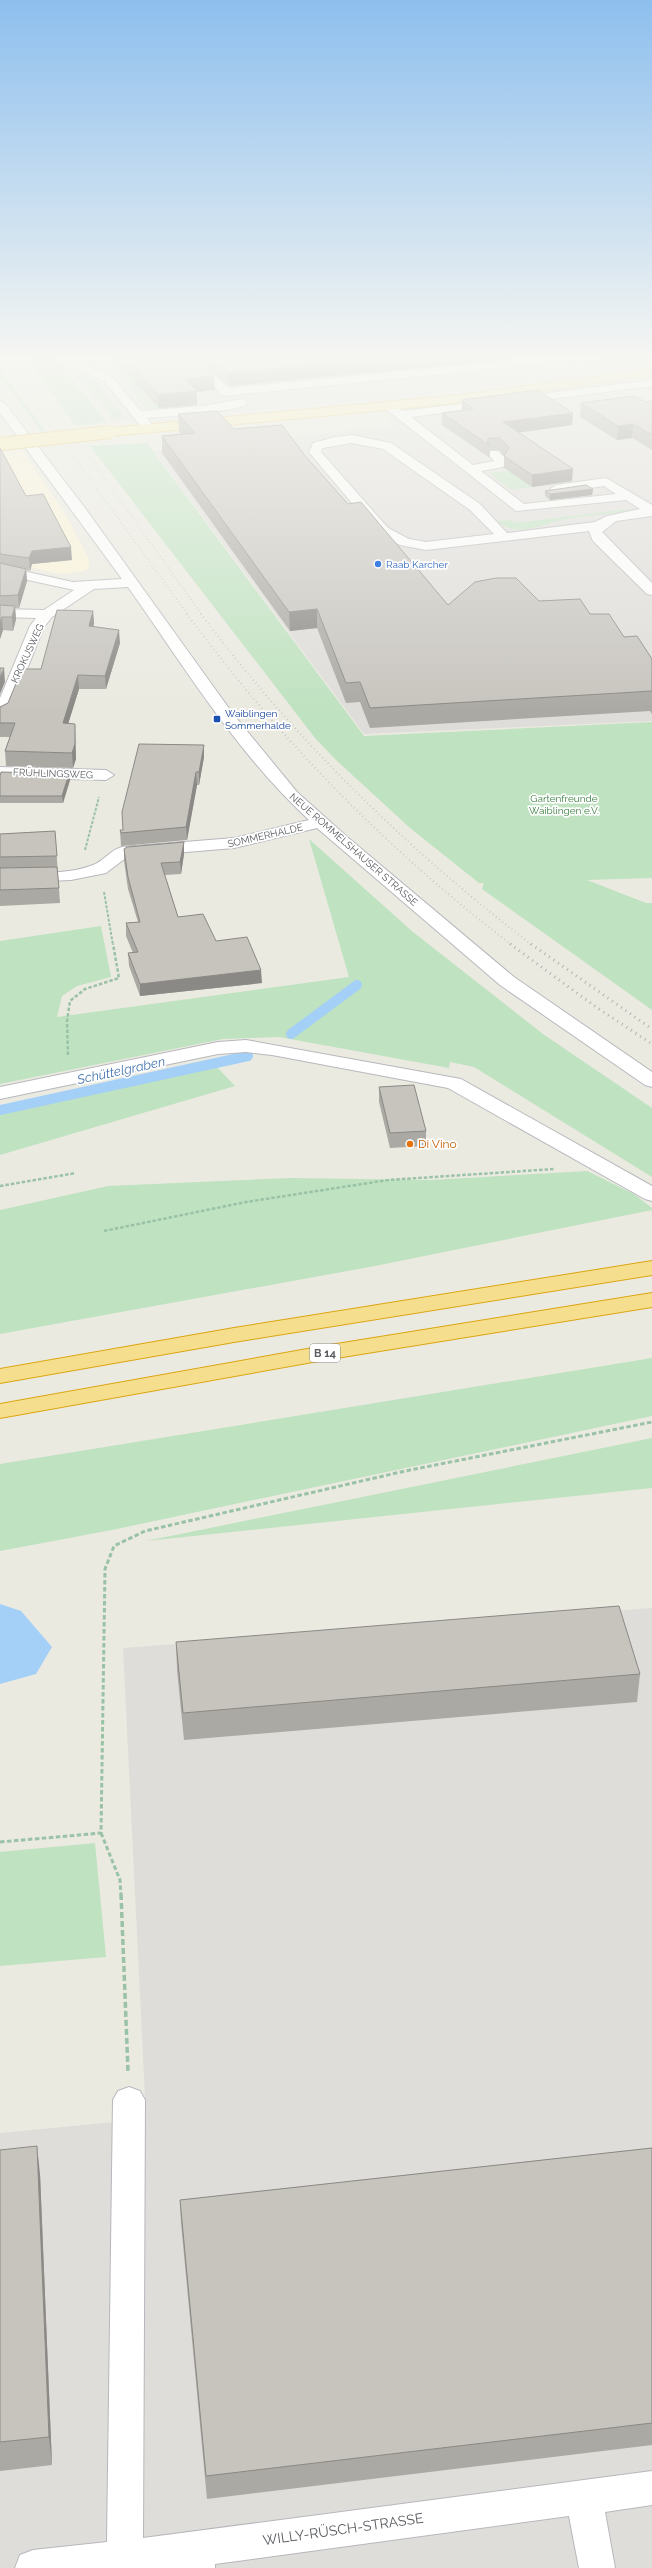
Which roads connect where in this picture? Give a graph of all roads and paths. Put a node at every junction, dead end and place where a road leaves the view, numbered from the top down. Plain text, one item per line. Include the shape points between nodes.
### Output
1 (52, 474) edge
2 (334, 474) edge
3 (427, 474) edge
4 (477, 474) edge
5 (545, 491) edge
6 (522, 494) dead end
7 (506, 496) junction
8 (629, 496) junction
9 (652, 511) edge
10 (598, 526) junction
11 (504, 537) junction
12 (0, 570) edge
13 (129, 583) junction
14 (88, 586) junction
15 (652, 591) edge
16 (0, 613) edge
17 (47, 614) junction
18 (0, 716) edge
19 (0, 772) edge
20 (106, 775) dead end
21 (101, 790) dead end
22 (321, 822) junction
23 (85, 848) dead end
24 (100, 869) junction
25 (0, 878) edge
26 (69, 1058) dead end
27 (652, 1081) edge
28 (0, 1093) edge
29 (605, 1166) junction
30 (76, 1173) dead end
31 (0, 1186) edge
32 (652, 1195) edge
33 (104, 1231) dead end
34 (652, 1268) edge
35 (652, 1300) edge
36 (0, 1376) edge
37 (0, 1411) edge
38 (652, 1422) edge
39 (101, 1833) junction
40 (0, 1842) edge
41 (129, 2100) joint
42 (652, 2488) edge
43 (584, 2497) junction
44 (125, 2558) junction
45 (195, 2558) edge
46 (33, 2568) edge
47 (597, 2568) edge

1 - 13 street, NEUE ROMMELSHAUSER STRASSE
2 - 11 street via 383,531 400,539 426,546
3 - 11 street via 475,507
4 - 7 street
5 - 8 street via 606,482
6 - 7 street
7 - 8 street via 521,508
8 - 9 street
9 - 10 street via 608,519
10 - 11 street
10 - 15 street via 595,532 598,538
12 - 14 street via 49,582
13 - 14 street
13 - 22 street, NEUE ROMMELSHAUSER STRASSE via 228,717 291,795
14 - 17 street, KROKUSWEG
16 - 17 street
17 - 18 street, KROKUSWEG via 13,665
19 - 20 street, FRÜHLINGSWEG
21 - 23 path, FRÜHLINGSWEG
22 - 24 street, SOMMERHALDE via 234,843 122,852
22 - 27 street, NEUE ROMMELSHAUSER STRASSE via 507,980
24 - 25 street, SOMMERHALDE via 71,875
24 - 26 path via 119,978 73,994 67,1004
28 - 29 street via 218,1048 246,1046 272,1049 454,1083
29 - 32 street
29 - 33 path via 388,1180 246,1202
30 - 31 path
34 - 36 highway via 226,1336
35 - 37 highway, B 14 via 355,1348
38 - 39 path via 405,1471 144,1531 114,1546 105,1569
39 - 40 path
39 - 41 path via 120,1880
41 - 44 street
42 - 43 street, WILLY-RÜSCH-STRASSE
43 - 45 street, WILLY-RÜSCH-STRASSE
43 - 47 street
44 - 45 street, WILLY-RÜSCH-STRASSE
44 - 46 street, WILLY-RÜSCH-STRASSE

